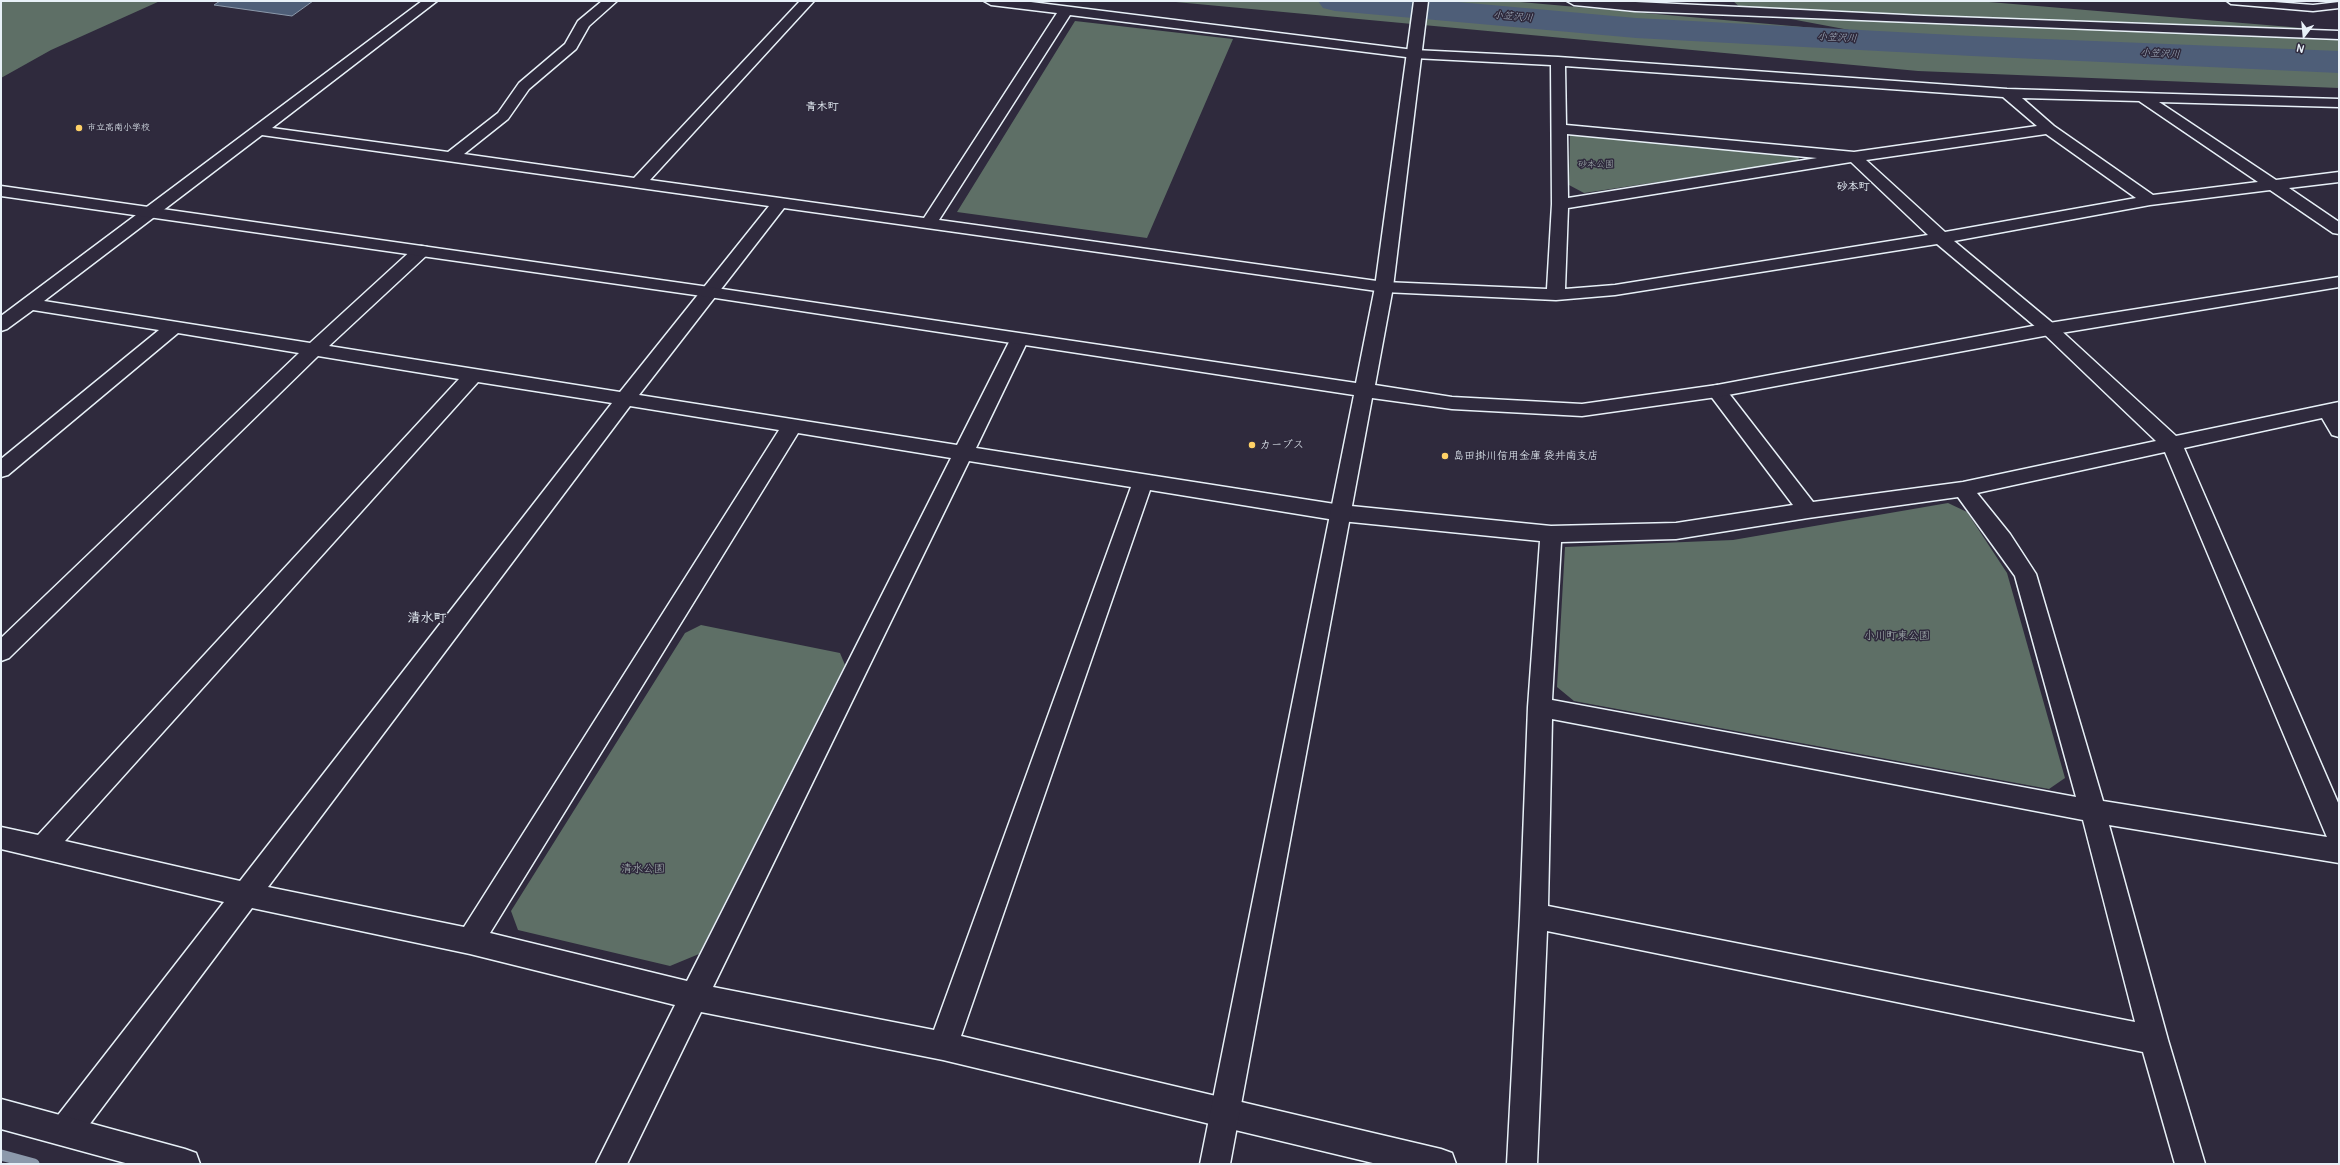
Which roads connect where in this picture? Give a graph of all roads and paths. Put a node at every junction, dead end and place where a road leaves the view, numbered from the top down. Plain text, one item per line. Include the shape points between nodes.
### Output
1 (430, 1) edge
2 (610, 1) edge
3 (807, 1) edge
4 (991, 1) edge
5 (1421, 1) edge
6 (1574, 1) edge
7 (2231, 1) edge
8 (2306, 1) edge
9 (2339, 4) edge
10 (1708, 6) edge
11 (2313, 8) junction
12 (1066, 10) junction
13 (2339, 34) edge
14 (1415, 51) junction
15 (1558, 61) junction
16 (2007, 93) junction
17 (2142, 96) junction
18 (2339, 103) edge
19 (1559, 129) junction
20 (2049, 129) junction
21 (257, 130) junction
22 (451, 157) junction
23 (1854, 157) junction
24 (2339, 177) edge
25 (639, 182) junction
26 (2272, 184) junction
27 (1, 191) edge
28 (2150, 200) junction
29 (781, 202) junction
30 (1560, 204) junction
31 (150, 213) junction
32 (928, 224) junction
33 (2339, 229) edge
34 (1941, 238) junction
35 (421, 251) junction
36 (2339, 282) edge
37 (1384, 287) junction
38 (709, 292) junction
39 (1556, 295) junction
40 (30, 304) junction
41 (1, 325) edge
42 (174, 326) junction
43 (2049, 330) junction
44 (1019, 340) junction
45 (314, 349) junction
46 (473, 375) junction
47 (1717, 390) junction
48 (1365, 391) junction
49 (625, 399) junction
50 (2333, 409) edge
51 (792, 426) junction
52 (2339, 430) edge
53 (2172, 444) junction
54 (964, 453) junction
55 (1, 470) edge
56 (1143, 481) junction
57 (1963, 489) junction
58 (1808, 510) junction
59 (1341, 512) junction
60 (1551, 534) junction
61 (1, 652) edge
62 (1540, 707) junction
63 (2093, 811) junction
64 (2339, 836) edge
65 (1, 838) edge
66 (43, 848) junction
67 (2339, 850) edge
68 (246, 895) junction
69 (1534, 916) junction
70 (470, 941) junction
71 (695, 996) junction
72 (2154, 1040) junction
73 (943, 1046) junction
74 (1225, 1112) junction
75 (1, 1114) edge
76 (66, 1130) junction
77 (185, 1164) edge
78 (610, 1164) edge
79 (1215, 1164) edge
80 (1441, 1164) edge
81 (1522, 1164) edge
82 (2190, 1164) edge

1 - 21 street
2 - 22 street via 583,24 570,46 524,86 502,116
3 - 25 street
4 - 12 street
5 - 14 street
6 - 10 street via 1635,7
7 - 11 lane
8 - 11 lane
9 - 11 lane
10 - 13 street via 2075,27
12 - 14 street
12 - 32 street
14 - 15 street
14 - 37 street
15 - 16 street
15 - 19 street
16 - 17 street
16 - 20 street
17 - 18 street
17 - 26 street
19 - 23 street
19 - 30 street
20 - 23 street
20 - 28 street
21 - 22 street
21 - 31 street
22 - 25 street
23 - 30 street
23 - 34 street
24 - 26 street
25 - 29 street
26 - 28 street
26 - 33 street
27 - 31 street
28 - 34 street
29 - 32 street
29 - 38 street
30 - 39 street
31 - 35 street
31 - 40 street
32 - 37 street
34 - 39 street via 1615,290
34 - 43 street
35 - 38 street
35 - 45 street
36 - 43 street
37 - 39 street
37 - 48 street
38 - 44 street
38 - 49 street
40 - 41 street
40 - 42 street
42 - 45 street
42 - 55 street
43 - 47 street
43 - 53 street
44 - 48 street
44 - 54 street
45 - 46 street
45 - 61 street
46 - 49 street
46 - 66 street
47 - 48 street via 1582,410 1452,403
47 - 58 street
48 - 59 street
49 - 51 street
49 - 68 street
50 - 52 street
50 - 53 street
51 - 54 street
51 - 70 street
53 - 57 street
53 - 64 street
54 - 56 street
54 - 71 street
56 - 59 street
56 - 73 street
57 - 58 street
57 - 63 street via 2025,574
58 - 60 street via 1676,531
59 - 60 street
59 - 74 street
60 - 62 street
62 - 63 street
62 - 69 street
63 - 67 street
63 - 72 street
65 - 66 street
66 - 68 street
68 - 70 street
68 - 76 street
69 - 72 street
69 - 81 street
70 - 71 street
71 - 73 street
71 - 78 street
72 - 82 street
73 - 74 street
74 - 79 street
74 - 80 street
75 - 76 street
76 - 77 street

